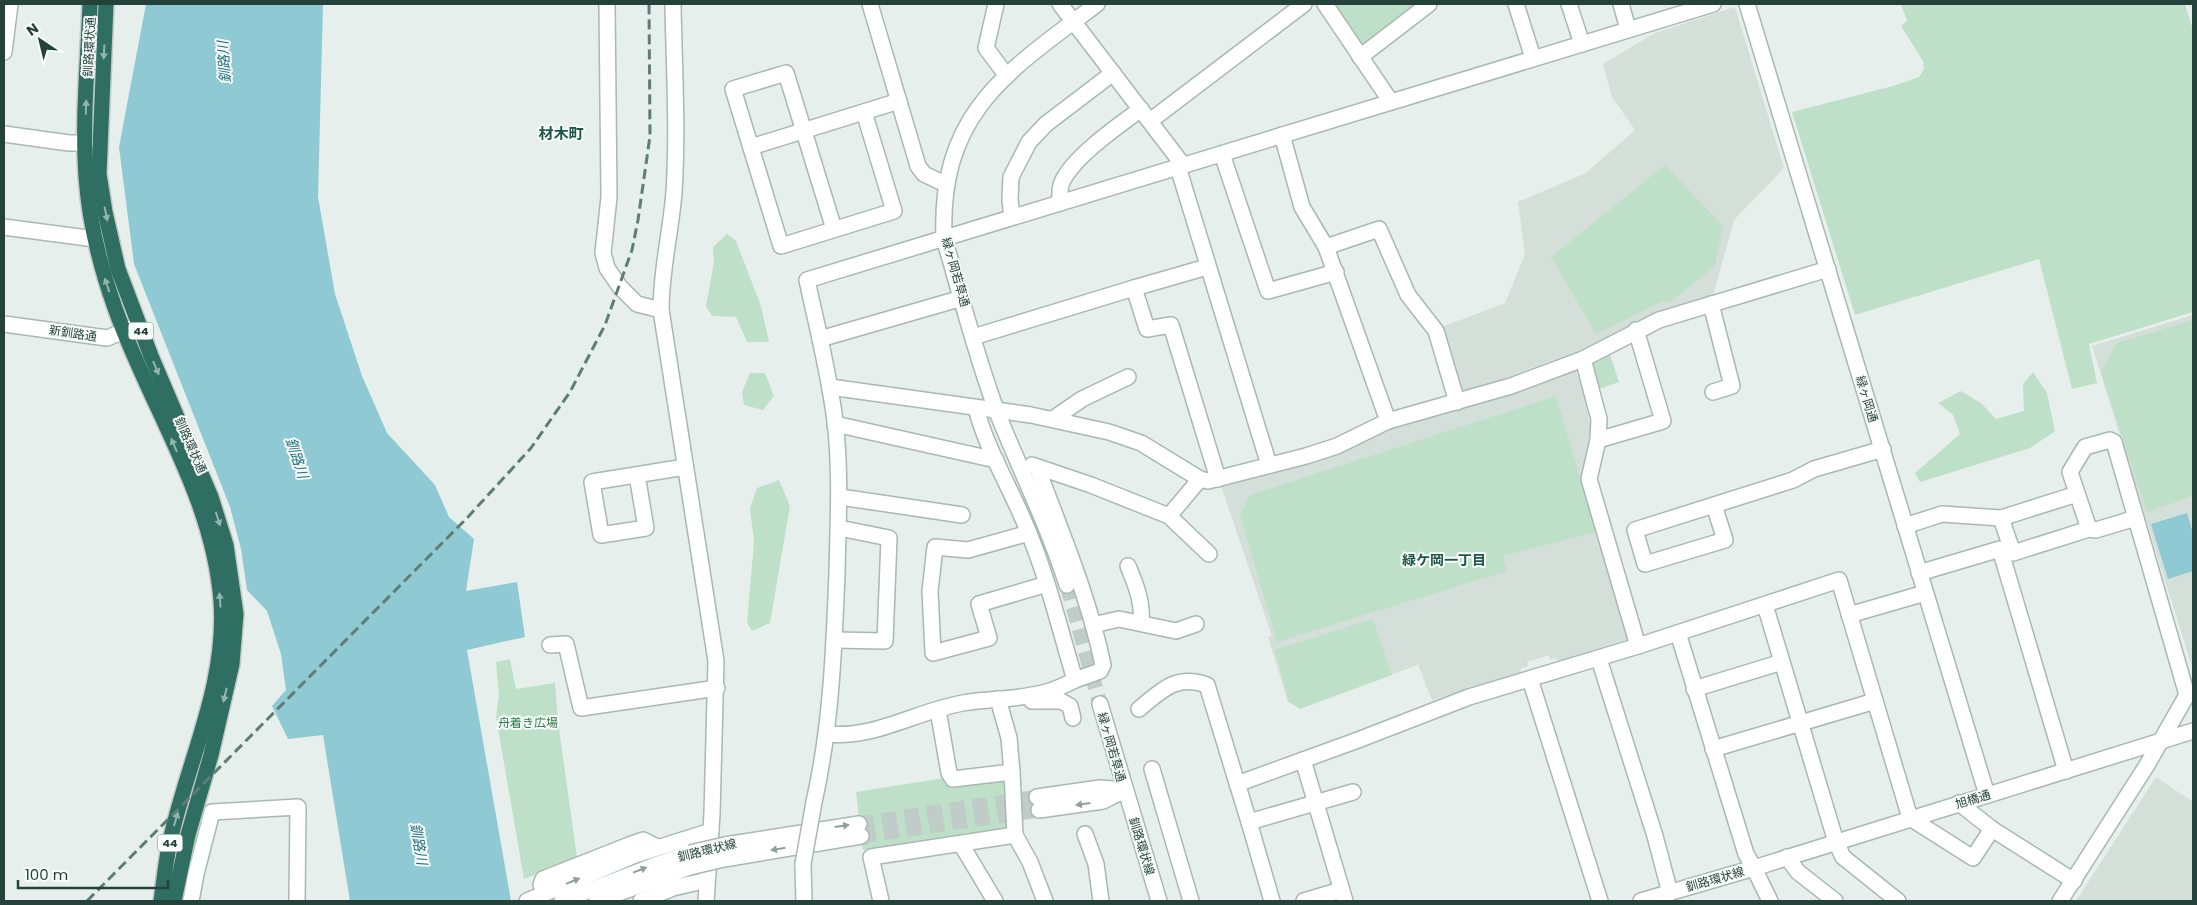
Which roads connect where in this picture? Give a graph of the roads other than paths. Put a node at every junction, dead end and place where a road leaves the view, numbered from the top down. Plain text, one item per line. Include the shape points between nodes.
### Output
1 (10, 4) edge
2 (90, 4) edge
3 (106, 4) edge
4 (607, 4) edge
5 (673, 4) edge
6 (870, 4) edge
7 (996, 4) edge
8 (1060, 4) edge
9 (1097, 4) edge
10 (1304, 4) edge
11 (1325, 4) edge
12 (1516, 4) edge
13 (1569, 4) edge
14 (1621, 4) edge
15 (1712, 4) edge
16 (1747, 4) edge
17 (1424, 5) edge
18 (1074, 21) junction
19 (1628, 29) junction
20 (1582, 44) junction
21 (4, 52) edge
22 (1360, 57) junction
23 (1533, 58) junction
24 (1113, 73) junction
25 (1006, 75) junction
26 (899, 102) junction
27 (1390, 102) junction
28 (864, 112) junction
29 (1146, 115) junction
30 (804, 130) junction
31 (4, 134) edge
32 (1282, 135) junction
33 (86, 143) junction
34 (750, 147) junction
35 (1222, 154) junction
36 (1180, 166) junction
37 (947, 185) junction
38 (1060, 203) junction
39 (1012, 217) junction
40 (4, 227) edge
41 (834, 229) junction
42 (944, 238) junction
43 (95, 239) junction
44 (1326, 247) junction
45 (1207, 267) junction
46 (1828, 269) junction
47 (1336, 272) junction
48 (1134, 288) junction
49 (962, 298) junction
50 (1711, 304) junction
51 (661, 310) junction
52 (4, 324) edge
53 (139, 325) junction
54 (1636, 330) junction
55 (124, 331) junction
56 (973, 337) junction
57 (820, 339) junction
58 (1583, 359) junction
59 (1128, 377) dead end
60 (830, 387) junction
61 (1713, 392) dead end
62 (1457, 402) junction
63 (976, 408) junction
64 (997, 410) junction
65 (1053, 419) junction
66 (1388, 421) junction
67 (835, 424) junction
68 (1598, 440) junction
69 (1883, 449) junction
70 (996, 460) junction
71 (1018, 461) junction
72 (1268, 465) junction
73 (685, 467) junction
74 (1037, 467) junction
75 (637, 475) junction
76 (1200, 479) junction
77 (1218, 479) junction
78 (2077, 494) junction
79 (840, 497) junction
80 (1714, 505) junction
81 (962, 515) dead end
82 (1169, 516) junction
83 (2001, 518) junction
84 (2136, 518) junction
85 (1905, 526) junction
86 (838, 528) junction
87 (2089, 529) junction
88 (1030, 533) junction
89 (1209, 554) dead end
90 (1128, 566) dead end
91 (1919, 573) junction
92 (1047, 584) junction
93 (1067, 585) tunnel mouth
94 (1925, 593) junction
95 (1765, 605) junction
96 (1850, 615) junction
97 (1141, 623) junction
98 (1196, 624) dead end
99 (1093, 625) junction
100 (1678, 633) junction
101 (835, 640) junction
102 (550, 645) dead end
103 (1638, 646) junction
104 (1599, 659) junction
105 (1782, 662) junction
106 (1075, 680) junction
107 (1530, 680) junction
108 (716, 688) junction
109 (1694, 689) junction
110 (1028, 696) junction
111 (998, 699) junction
112 (1875, 701) junction
113 (1100, 704) tunnel mouth
114 (1139, 709) dead end
115 (938, 710) junction
116 (1073, 718) dead end
117 (1801, 722) junction
118 (2193, 731) edge
119 (827, 734) junction
120 (2161, 741) junction
121 (1713, 748) junction
122 (1303, 760) junction
123 (1152, 769) dead end
124 (2066, 771) junction
125 (1012, 772) junction
126 (1237, 784) junction
127 (1125, 790) junction
128 (1353, 792) dead end
129 (1987, 795) junction
130 (1038, 803) tunnel mouth
131 (1959, 803) junction
132 (1316, 804) junction
133 (1910, 818) junction
134 (1249, 822) junction
135 (1992, 829) junction
136 (860, 830) tunnel mouth
137 (711, 831) junction
138 (1085, 834) dead end
139 (1015, 835) junction
140 (1836, 842) junction
141 (961, 844) junction
142 (657, 847) junction
143 (1787, 857) junction
144 (690, 860) junction
145 (1754, 868) junction
146 (707, 880) junction
147 (2074, 881) junction
148 (541, 884) dead end
149 (673, 888) junction
150 (1670, 893) junction
151 (1343, 896) edge
152 (161, 901) edge
153 (174, 901) edge
154 (191, 901) edge
155 (297, 901) edge
156 (528, 901) edge
157 (562, 901) edge
158 (598, 901) edge
159 (640, 901) edge
160 (665, 901) edge
161 (706, 901) edge
162 (804, 901) edge
163 (881, 901) edge
164 (996, 901) edge
165 (1045, 901) edge
166 (1101, 901) edge
167 (1159, 901) edge
168 (1191, 901) edge
169 (1272, 901) edge
170 (1304, 901) edge
171 (1600, 901) edge
172 (1641, 901) edge
173 (1770, 901) edge
174 (1835, 901) edge
175 (1898, 901) edge
176 (2060, 901) edge

1 - 21 street
33 -> 2 highway, 釧路環状通 / 44
3 -> 53 highway, 釧路環状通 / 44 via 99,174 118,269
4 - 51 street via 609,197 602,253 607,268 620,287 637,304
5 - 51 street via 674,193
6 - 26 street
7 - 25 street via 986,48
8 - 18 street
9 - 18 street, 緑ヶ岡若草通
10 - 29 street
11 - 22 street
12 - 23 street
13 - 20 street
14 - 19 street
15 - 19 street
16 - 46 street, 緑ヶ岡通
17 - 22 street
18 - 24 street
18 - 25 street, 緑ヶ岡若草通
19 - 20 street
20 - 23 street
22 - 27 street
23 - 27 street
24 - 29 street
24 - 39 street via 1046,124 1029,142 1012,177
25 - 37 street, 緑ヶ岡若草通 via 966,126 956,146
26 - 28 street
26 - 37 street via 918,166 924,174
27 - 32 street
28 - 30 street
28 - 41 street via 894,211
29 - 36 street
29 - 38 street via 1107,135 1075,164 1063,180
30 - 34 street
30 - 34 street via 786,73 742,86 733,89
30 - 41 street
31 - 33 street
32 - 35 street
32 - 44 street via 1302,207
33 - 43 highway, 釧路環状通 / 44 via 86,176
34 - 41 street via 780,246
35 - 36 street
35 - 47 street via 1268,290
36 - 38 street
36 - 45 street
37 - 42 street, 緑ヶ岡若草通
38 - 39 street
39 - 42 street
40 - 43 street
42 - 49 street, 緑ヶ岡若草通
42 - 57 street via 807,280
55 -> 43 highway, 釧路環状通 / 44
44 - 47 street
44 - 62 street via 1379,229 1408,295 1436,331
45 - 48 street
45 - 72 street
46 - 50 street
46 - 69 street, 緑ヶ岡通
47 - 66 street
48 - 56 street
48 - 77 street via 1147,329 1170,326
49 - 56 street, 緑ヶ岡若草通
49 - 57 street
50 - 54 street
50 - 61 street via 1732,386
51 - 73 street
52 - 55 street, 新釧路通 via 108,338
53 - 55 street, 新釧路通
53 -> 153 highway, 釧路環状通 / 44 via 211,498 226,545 236,614 232,664
54 - 58 street
54 - 68 street via 1662,421
152 -> 55 highway, 釧路環状通 / 44 via 171,837 216,678 222,623 206,527 193,489
56 - 64 street, 緑ヶ岡若草通
57 - 60 street
58 - 62 street
58 - 68 street via 1599,419
59 - 65 street via 1082,399
60 - 63 street
60 - 67 street
62 - 66 street
63 - 64 street
63 - 70 street
64 - 65 street
64 - 71 street, 緑ヶ岡若草通
65 - 76 street via 1141,443
66 - 72 street via 1338,446
67 - 70 street
67 - 79 street
68 - 103 street via 1589,479
69 - 80 street via 1814,469 1793,480
69 - 85 street, 緑ヶ岡通
70 - 88 street
71 - 74 street
71 - 93 street, 緑ヶ岡若草通
72 - 77 street
73 - 75 street
73 - 108 street via 716,661
74 - 82 street
74 - 99 street via 1060,524
75 - 75 street via 592,482 601,535 646,528
76 - 77 street
76 - 82 street
78 - 83 street
78 - 84 street via 2070,472 2085,448 2110,440 2114,442
78 - 87 street
79 - 81 street
79 - 86 street
80 - 80 street via 1725,540 1645,564 1635,530
82 - 89 street
83 - 85 street via 1942,514
83 - 87 street via 2013,553
84 - 87 street via 2096,530
84 - 120 street via 2187,696
85 - 91 street, 緑ヶ岡通
86 - 101 street
86 - 101 street via 889,538 885,641
88 - 92 street
88 - 92 street via 968,550 935,547 930,592 933,653 989,638 979,604
90 - 97 street via 1137,587
91 - 94 street, 緑ヶ岡通
91 - 124 street via 2000,549
92 - 106 street
94 - 96 street
94 - 129 street, 緑ヶ岡通
95 - 96 street via 1839,580
95 - 100 street
95 - 105 street
96 - 112 street
97 - 98 street via 1176,631
97 - 99 street via 1119,619
99 - 106 street via 1103,665 1100,671
100 - 103 street
100 - 109 street
101 - 119 street
102 - 108 street via 566,644 581,708
103 - 104 street
104 - 107 street
104 - 150 street
105 - 109 street
105 - 117 street
106 - 110 street via 1051,691
107 - 122 street via 1469,697
107 - 171 street
108 - 137 street
109 - 121 street
110 - 111 street
110 - 116 street via 1032,702 1061,701 1070,706
111 - 115 street
111 - 125 street via 1009,738
112 - 117 street
112 - 133 street
113 - 127 street, 緑ヶ岡若草通
114 - 126 street via 1163,689 1182,681 1193,680 1207,685
115 - 119 street via 870,732 844,736
115 - 125 street via 952,780
117 - 121 street
117 - 140 street
118 - 120 street, 旭橋通
119 - 162 street, bridge via 803,864
120 - 124 street, 旭橋通
120 - 147 street
121 - 145 street via 1746,854
122 - 126 street
122 - 132 street
123 - 168 street
124 - 129 street, 旭橋通
125 - 139 street
126 - 134 street
127 - 130 street via 1100,788
127 - 167 street, 釧路環状線
128 - 132 street
129 - 131 street, 旭橋通
131 - 133 street, 旭橋通
131 - 135 street
132 - 134 street
132 - 151 street
133 - 135 street via 1973,858
133 - 140 street, 旭橋通
134 - 169 street
135 - 147 street
136 - 144 street, 釧路環状線, bridge
137 - 142 street
137 - 146 street
138 - 166 street via 1096,864
139 - 141 street
139 - 165 street
140 - 143 street, 旭橋通
140 - 175 street via 1843,857
141 - 163 street via 871,857
141 - 164 street
142 - 148 street via 643,840 543,880
156 -> 142 street
143 - 145 street, 旭橋通
143 - 174 street via 1798,872
157 -> 144 street, 釧路環状線 via 658,864
144 - 158 street, 釧路環状線
145 - 150 street, 釧路環状線
145 - 173 street, 釧路環状線
146 - 149 street
146 - 161 street
147 - 176 street
149 - 159 street
149 - 160 street
150 - 172 street, 釧路環状線
151 - 170 street
154 - 155 street via 212,812 298,807

